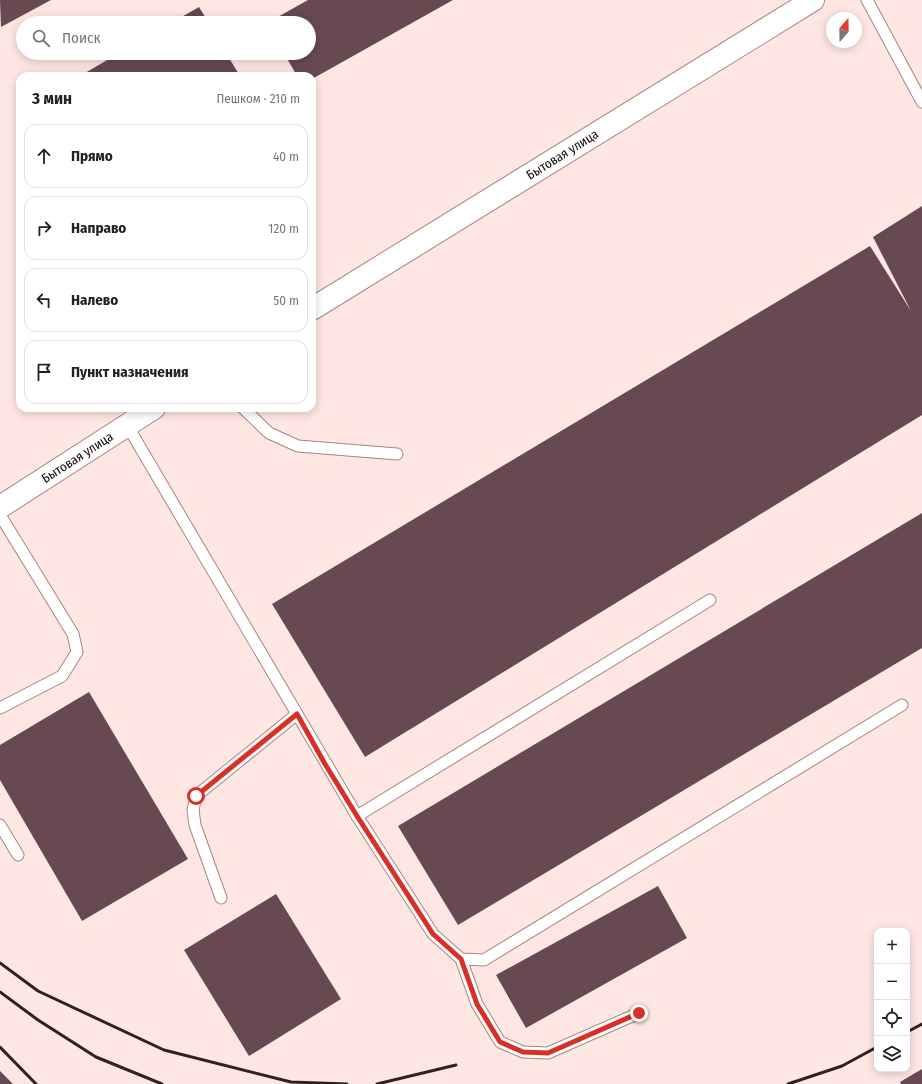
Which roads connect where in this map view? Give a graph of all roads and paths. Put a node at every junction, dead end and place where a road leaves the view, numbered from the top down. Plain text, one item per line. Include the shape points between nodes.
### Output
1 (813, 0) edge
2 (867, 0) edge
3 (922, 102) edge
4 (316, 307) edge
5 (148, 412) edge
6 (247, 412) edge
7 (127, 425) junction
8 (397, 454) dead end
9 (0, 507) edge
10 (0, 515) edge
11 (710, 600) dead end
12 (902, 705) dead end
13 (0, 708) edge
14 (297, 714) junction
15 (357, 816) junction
16 (0, 825) edge
17 (18, 856) dead end
18 (221, 898) dead end
19 (461, 959) junction
20 (639, 1013) dead end

1 - 4 main road, Бытовая улица
2 - 3 lane
5 - 7 main road, Бытовая улица
6 - 8 lane via 269,434 298,446
7 - 9 main road, Бытовая улица
7 - 14 lane
10 - 13 lane via 73,634 77,652 62,676
11 - 15 lane
12 - 19 lane via 484,960
14 - 15 lane
14 - 18 lane via 196,796 193,810 194,825
15 - 19 lane via 433,934
16 - 17 lane
19 - 20 lane via 477,1004 500,1042 523,1052 548,1053

